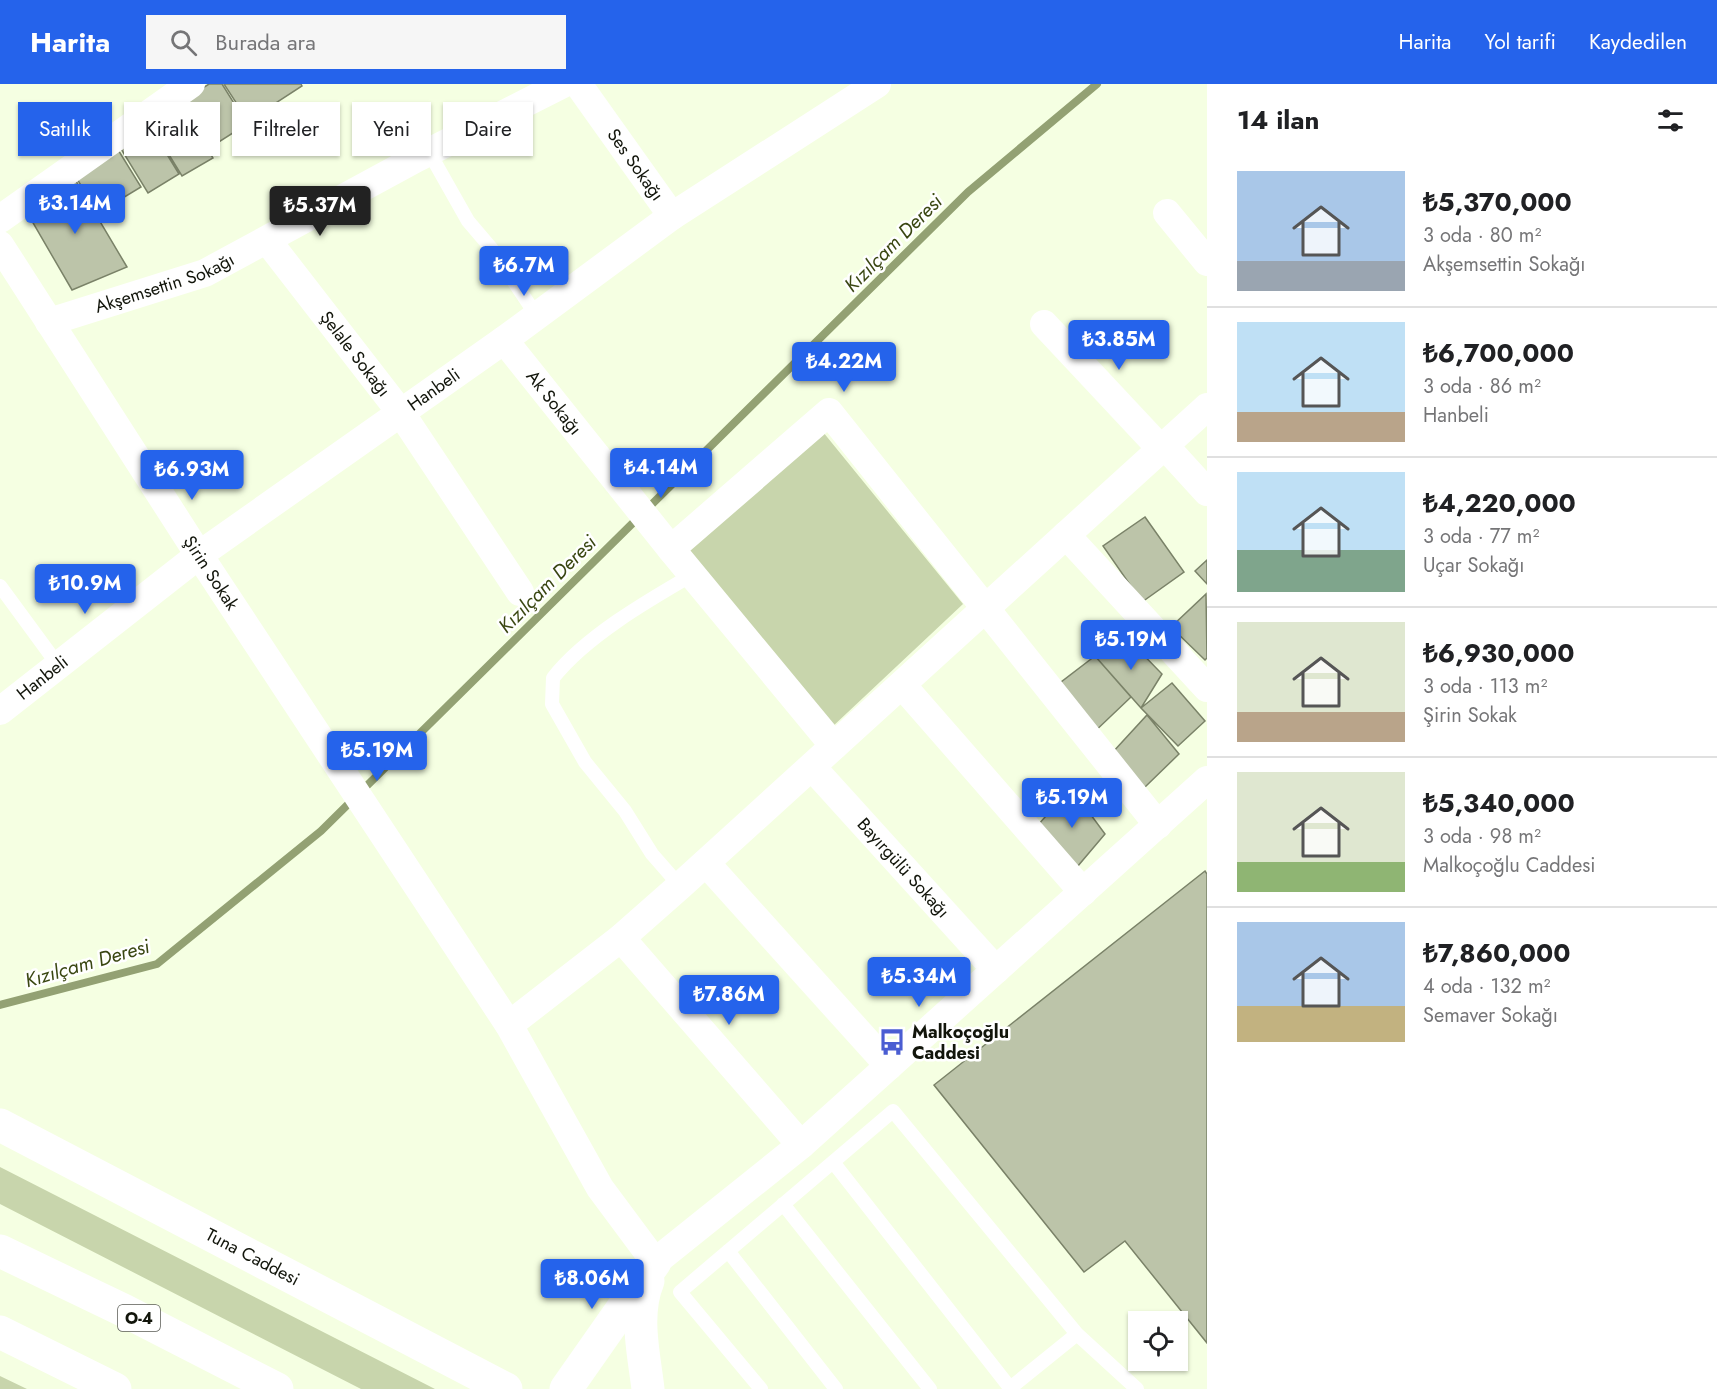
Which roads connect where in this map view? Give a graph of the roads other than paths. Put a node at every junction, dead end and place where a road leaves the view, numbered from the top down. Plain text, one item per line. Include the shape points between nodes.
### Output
1 (190, 84) edge
2 (563, 84) edge
3 (579, 84) edge
4 (870, 86) edge
5 (431, 151) edge
6 (422, 156) edge
7 (431, 156) edge
8 (1167, 213) dead end
9 (672, 216) junction
10 (0, 219) edge
11 (267, 240) junction
12 (0, 245) edge
13 (1207, 262) edge
14 (537, 316) junction
15 (49, 322) junction
16 (1044, 324) dead end
17 (504, 340) junction
18 (1207, 407) edge
19 (401, 413) junction
20 (1163, 448) junction
21 (1207, 492) edge
22 (1066, 536) junction
23 (663, 538) junction
24 (199, 555) junction
25 (692, 575) junction
26 (0, 586) edge
27 (520, 592) dead end
28 (987, 607) junction
29 (58, 665) junction
30 (902, 685) junction
31 (1207, 688) edge
32 (0, 711) edge
33 (834, 746) junction
34 (812, 767) junction
35 (1207, 780) edge
36 (1158, 825) junction
37 (706, 862) junction
38 (680, 886) junction
39 (1083, 892) junction
40 (621, 938) junction
41 (996, 970) junction
42 (509, 1026) junction
43 (889, 1066) junction
44 (0, 1125) edge
45 (801, 1145) junction
46 (833, 1162) junction
47 (783, 1204) junction
48 (0, 1251) edge
49 (728, 1251) junction
50 (655, 1262) junction
51 (0, 1332) edge
52 (1077, 1334) junction
53 (115, 1389) edge
54 (277, 1389) edge
55 (506, 1389) edge
56 (566, 1389) edge
57 (648, 1389) edge
58 (761, 1389) edge
59 (837, 1389) edge
60 (930, 1389) edge
61 (1010, 1389) edge
62 (1137, 1389) edge

1 - 10 street
2 - 5 street, Akşemsettin Sokağı
3 - 9 street, Ses Sokağı
4 - 9 street, Hanbeli
6 - 11 street, Akşemsettin Sokağı
7 - 14 lane via 468,221
8 - 13 street
9 - 14 street, Hanbeli
11 - 15 street, Akşemsettin Sokağı via 205,273
11 - 19 street, Şelale Sokağı
12 - 15 street, Şirin Sokak
14 - 17 street, Hanbeli
15 - 24 street, Şirin Sokak
16 - 20 street
17 - 19 street, Hanbeli
17 - 23 street, Ak Sokağı
18 - 20 street
19 - 24 street, Hanbeli
19 - 27 street, Şelale Sokağı
20 - 21 street
20 - 22 street
22 - 28 street
22 - 31 street
23 - 25 street, Ak Sokağı
23 - 28 street via 829,412
24 - 29 street, Hanbeli
24 - 42 street, Şirin Sokak
25 - 33 street, Ak Sokağı
25 - 38 lane via 631,611 570,659 553,678 552,705 585,762
26 - 29 lane
28 - 30 street
28 - 36 street
29 - 32 street, Hanbeli
30 - 33 street
30 - 39 street
33 - 34 street
34 - 37 street
34 - 41 street, Bayırgülü Sokağı
35 - 36 street
36 - 39 street
37 - 38 street
37 - 43 street
38 - 40 street
39 - 41 street
40 - 42 street
40 - 45 street
41 - 43 street
42 - 50 street, Şirin Sokak via 600,1188
43 - 45 street
44 - 55 main road, Tuna Caddesi
45 - 50 street
46 - 47 lane
46 - 52 lane via 893,1111
46 - 61 lane
47 - 49 lane
47 - 60 lane
48 - 54 main road, O-4
49 - 58 lane via 680,1292
49 - 59 lane
50 - 56 main road
50 - 57 main road via 641,1296
51 - 53 main road
52 - 61 lane
52 - 62 lane

